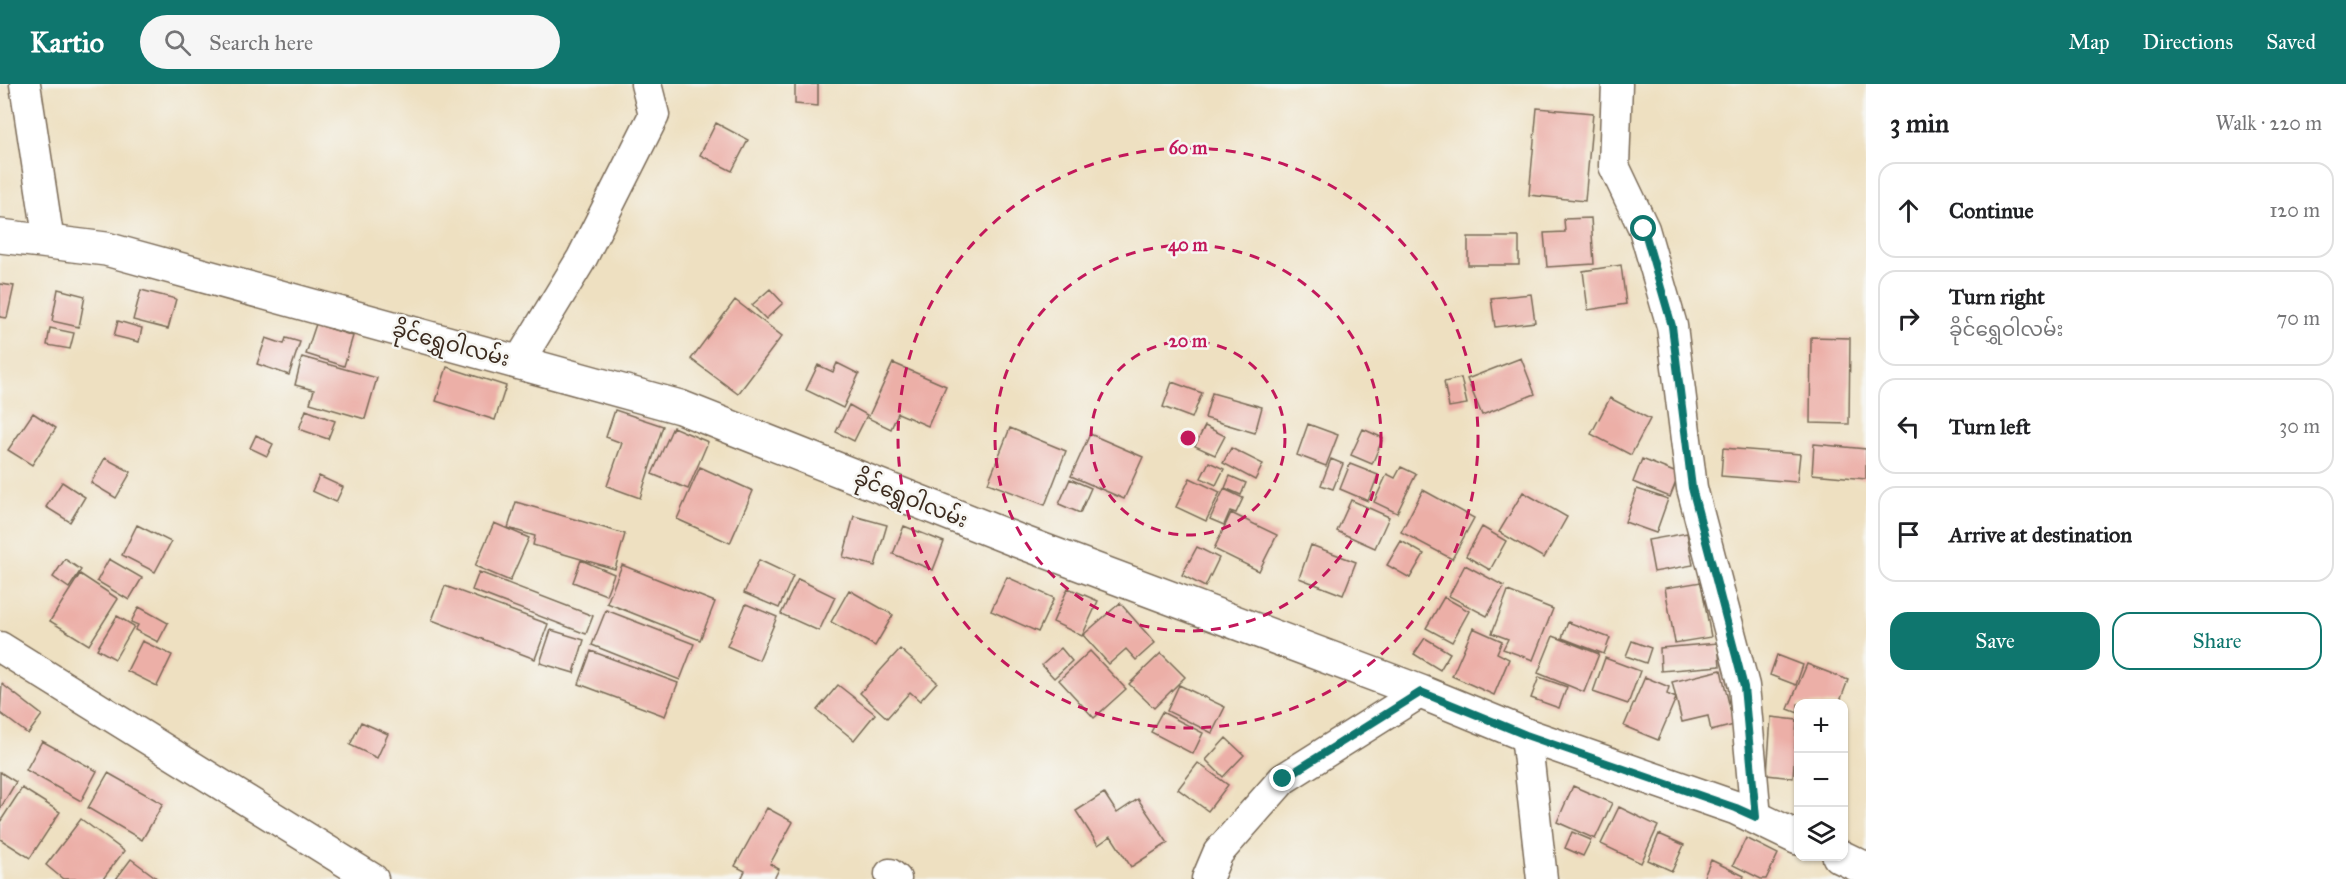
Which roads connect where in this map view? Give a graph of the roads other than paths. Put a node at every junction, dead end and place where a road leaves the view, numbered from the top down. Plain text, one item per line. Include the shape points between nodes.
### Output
1 (25, 84) edge
2 (646, 84) edge
3 (1617, 84) edge
4 (0, 236) edge
5 (49, 242) junction
6 (518, 363) junction
7 (0, 647) edge
8 (1421, 692) junction
9 (1526, 735) junction
10 (1756, 817) junction
11 (1794, 836) edge
12 (1848, 860) edge
13 (1866, 869) edge
14 (373, 879) edge
15 (1207, 879) edge
16 (1542, 879) edge

1 - 5 street
2 - 6 street via 654,115 582,258
3 - 10 street via 1614,166 1644,229 1672,326 1692,488 1744,687
4 - 5 street, ခိုင်ရွှေဝါလမ်း
5 - 6 street, ခိုင်ရွှေဝါလမ်း via 106,249
6 - 8 street, ခိုင်ရွှေဝါလမ်း via 680,407 1016,540
7 - 14 street
8 - 9 street, ခိုင်ရွှေဝါလမ်း
8 - 15 street via 1283,779 1218,853
9 - 10 street, ခိုင်ရွှေဝါလမ်း
9 - 16 street
10 - 11 street, ခိုင်ရွှေဝါလမ်း
12 - 13 street

